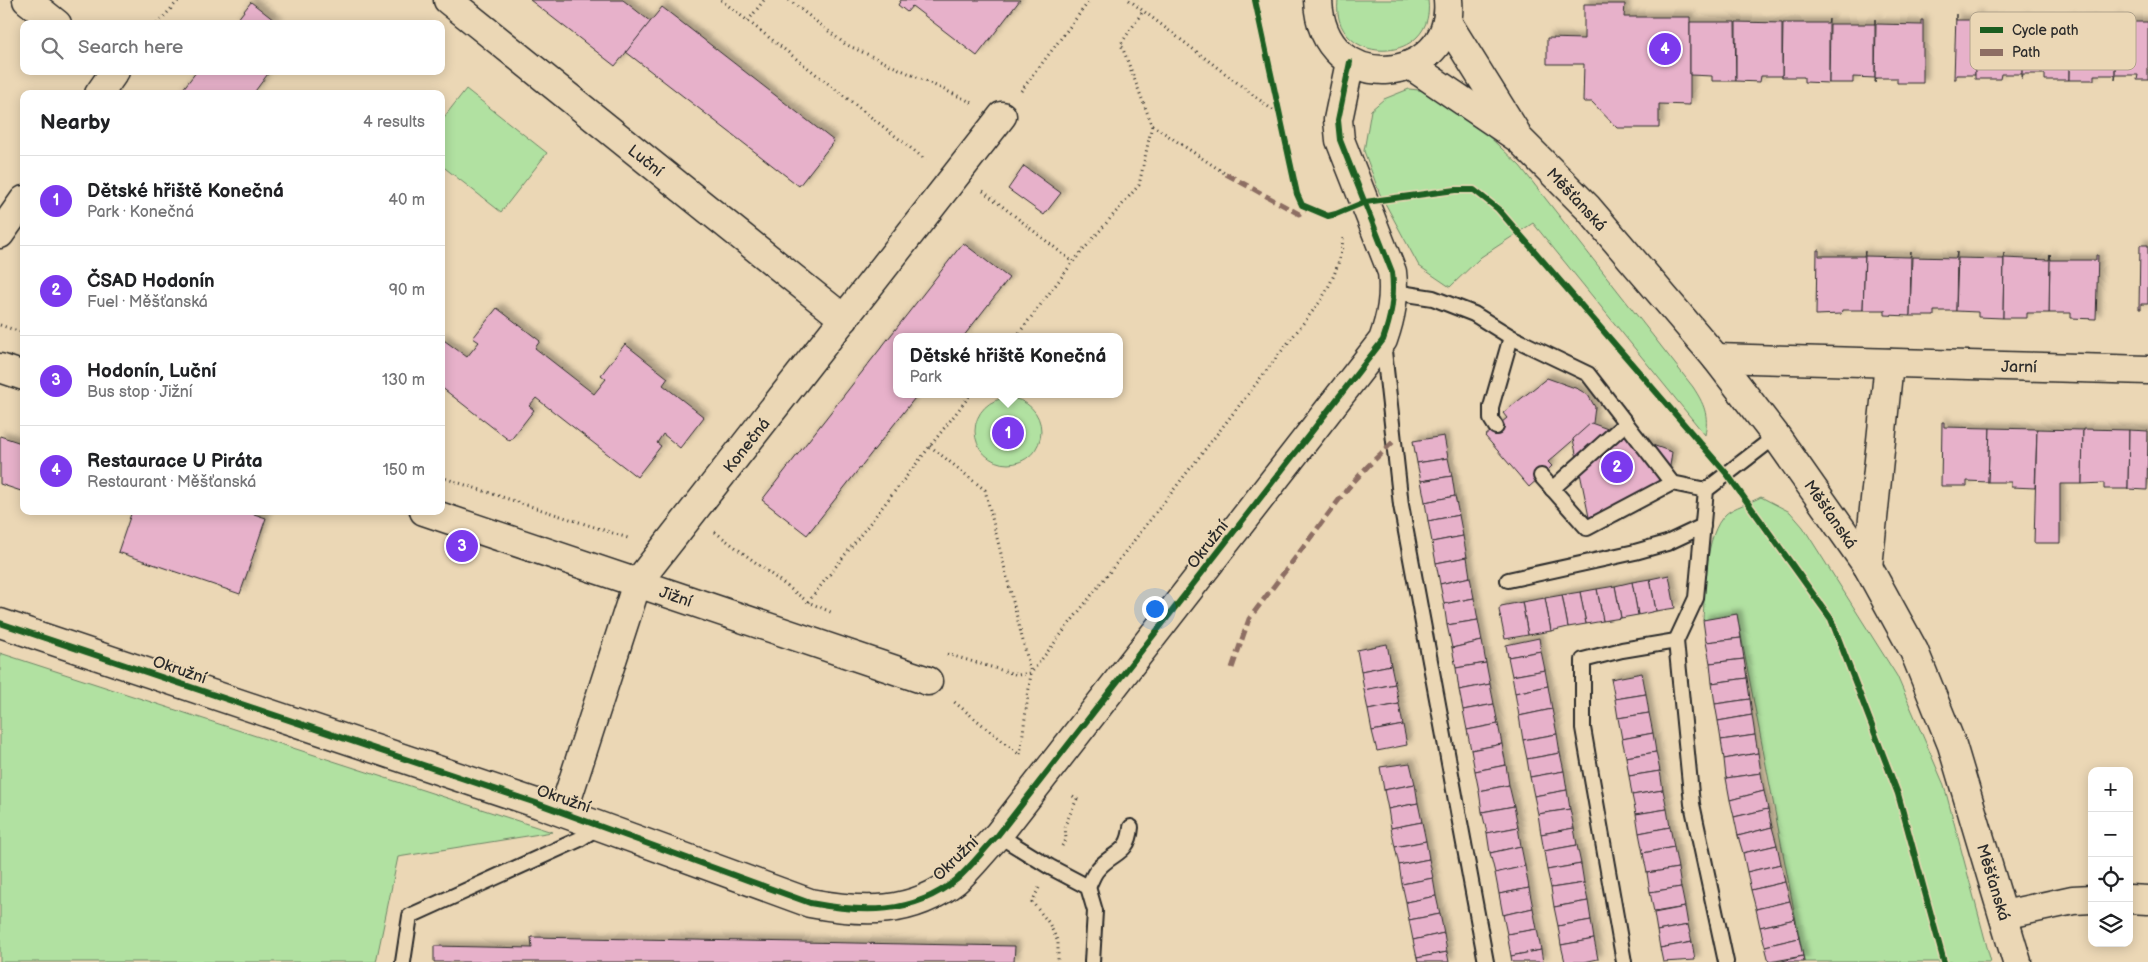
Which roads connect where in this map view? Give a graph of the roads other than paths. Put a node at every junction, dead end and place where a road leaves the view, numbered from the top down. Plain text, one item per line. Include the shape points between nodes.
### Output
1 (27, 0) edge
2 (448, 0) edge
3 (1318, 0) edge
4 (1448, 11) edge
5 (52, 20) edge
6 (1350, 62) junction
7 (1410, 65) junction
8 (112, 75) edge
9 (102, 90) edge
10 (1002, 116) road end
11 (1520, 139) junction
12 (20, 206) edge
13 (0, 234) edge
14 (1394, 292) junction
15 (844, 320) junction
16 (1511, 337) junction
17 (1383, 340) junction
18 (1716, 358) junction
19 (1889, 363) junction
20 (0, 368) edge
21 (2148, 370) edge
22 (20, 375) edge
23 (1626, 423) junction
24 (1496, 427) dead end
25 (1776, 436) junction
26 (1541, 476) dead end
27 (1672, 483) junction
28 (1552, 489) junction
29 (1706, 490) junction
30 (436, 515) edge
31 (1703, 526) junction
32 (1868, 567) junction
33 (1508, 580) dead end
34 (637, 583) junction
35 (0, 623) edge
36 (1676, 641) junction
37 (928, 681) road end
38 (563, 812) junction
39 (601, 826) junction
40 (1131, 827) dead end
41 (998, 835) junction
42 (1088, 887) junction
43 (2088, 899) edge
44 (2133, 899) edge
45 (2148, 900) edge
46 (2004, 915) junction
47 (403, 962) edge
48 (1092, 962) edge
49 (1486, 962) edge
50 (1624, 962) edge
51 (1726, 962) edge
52 (2017, 962) edge

1 - 5 street
2 - 15 street, Luční
3 - 6 street, Měšťanská via 1319,14 1329,42
4 - 7 street, Měšťanská via 1439,40 1426,55
4 - 11 street, Měšťanská
6 - 7 street, Měšťanská via 1380,71
6 - 14 street, Okružní via 1338,120 1340,140 1392,272
7 - 11 street, Měšťanská
8 - 9 street
10 - 15 street, Konečná
11 - 18 street, Měšťanská via 1588,208
12 - 13 street
14 - 16 lane via 1434,298 1474,314
14 - 17 street, Okružní
15 - 34 street, Konečná
16 - 23 lane via 1588,374
16 - 24 lane via 1491,407 1491,419
17 - 41 street, Okružní
17 - 49 lane via 1401,505
18 - 19 street, Jarní
18 - 25 street, Měšťanská
19 - 21 street, Jarní
19 - 32 street
20 - 22 street
23 - 27 lane
23 - 28 lane
25 - 29 lane
25 - 32 street, Měšťanská
26 - 28 lane
27 - 28 lane via 1587,528
27 - 29 lane
29 - 31 lane
30 - 34 street, Jižní
31 - 33 lane via 1667,543 1635,552
31 - 36 lane via 1696,598
32 - 46 street, Měšťanská via 1914,651 1952,745
34 - 37 street, Jižní
34 - 38 street, Konečná
35 - 38 street, Okružní
36 - 50 lane via 1583,660 1583,728
36 - 51 lane via 1692,804
38 - 39 street, Okružní
39 - 41 street, Okružní via 810,903 846,910 877,911 934,895 957,879
39 - 47 lane via 580,839 410,916
40 - 42 lane via 1130,839 1124,849 1097,870
41 - 42 lane via 1050,868
42 - 48 lane via 1095,911
43 - 46 street
44 - 45 street
46 - 52 street, Měšťanská

